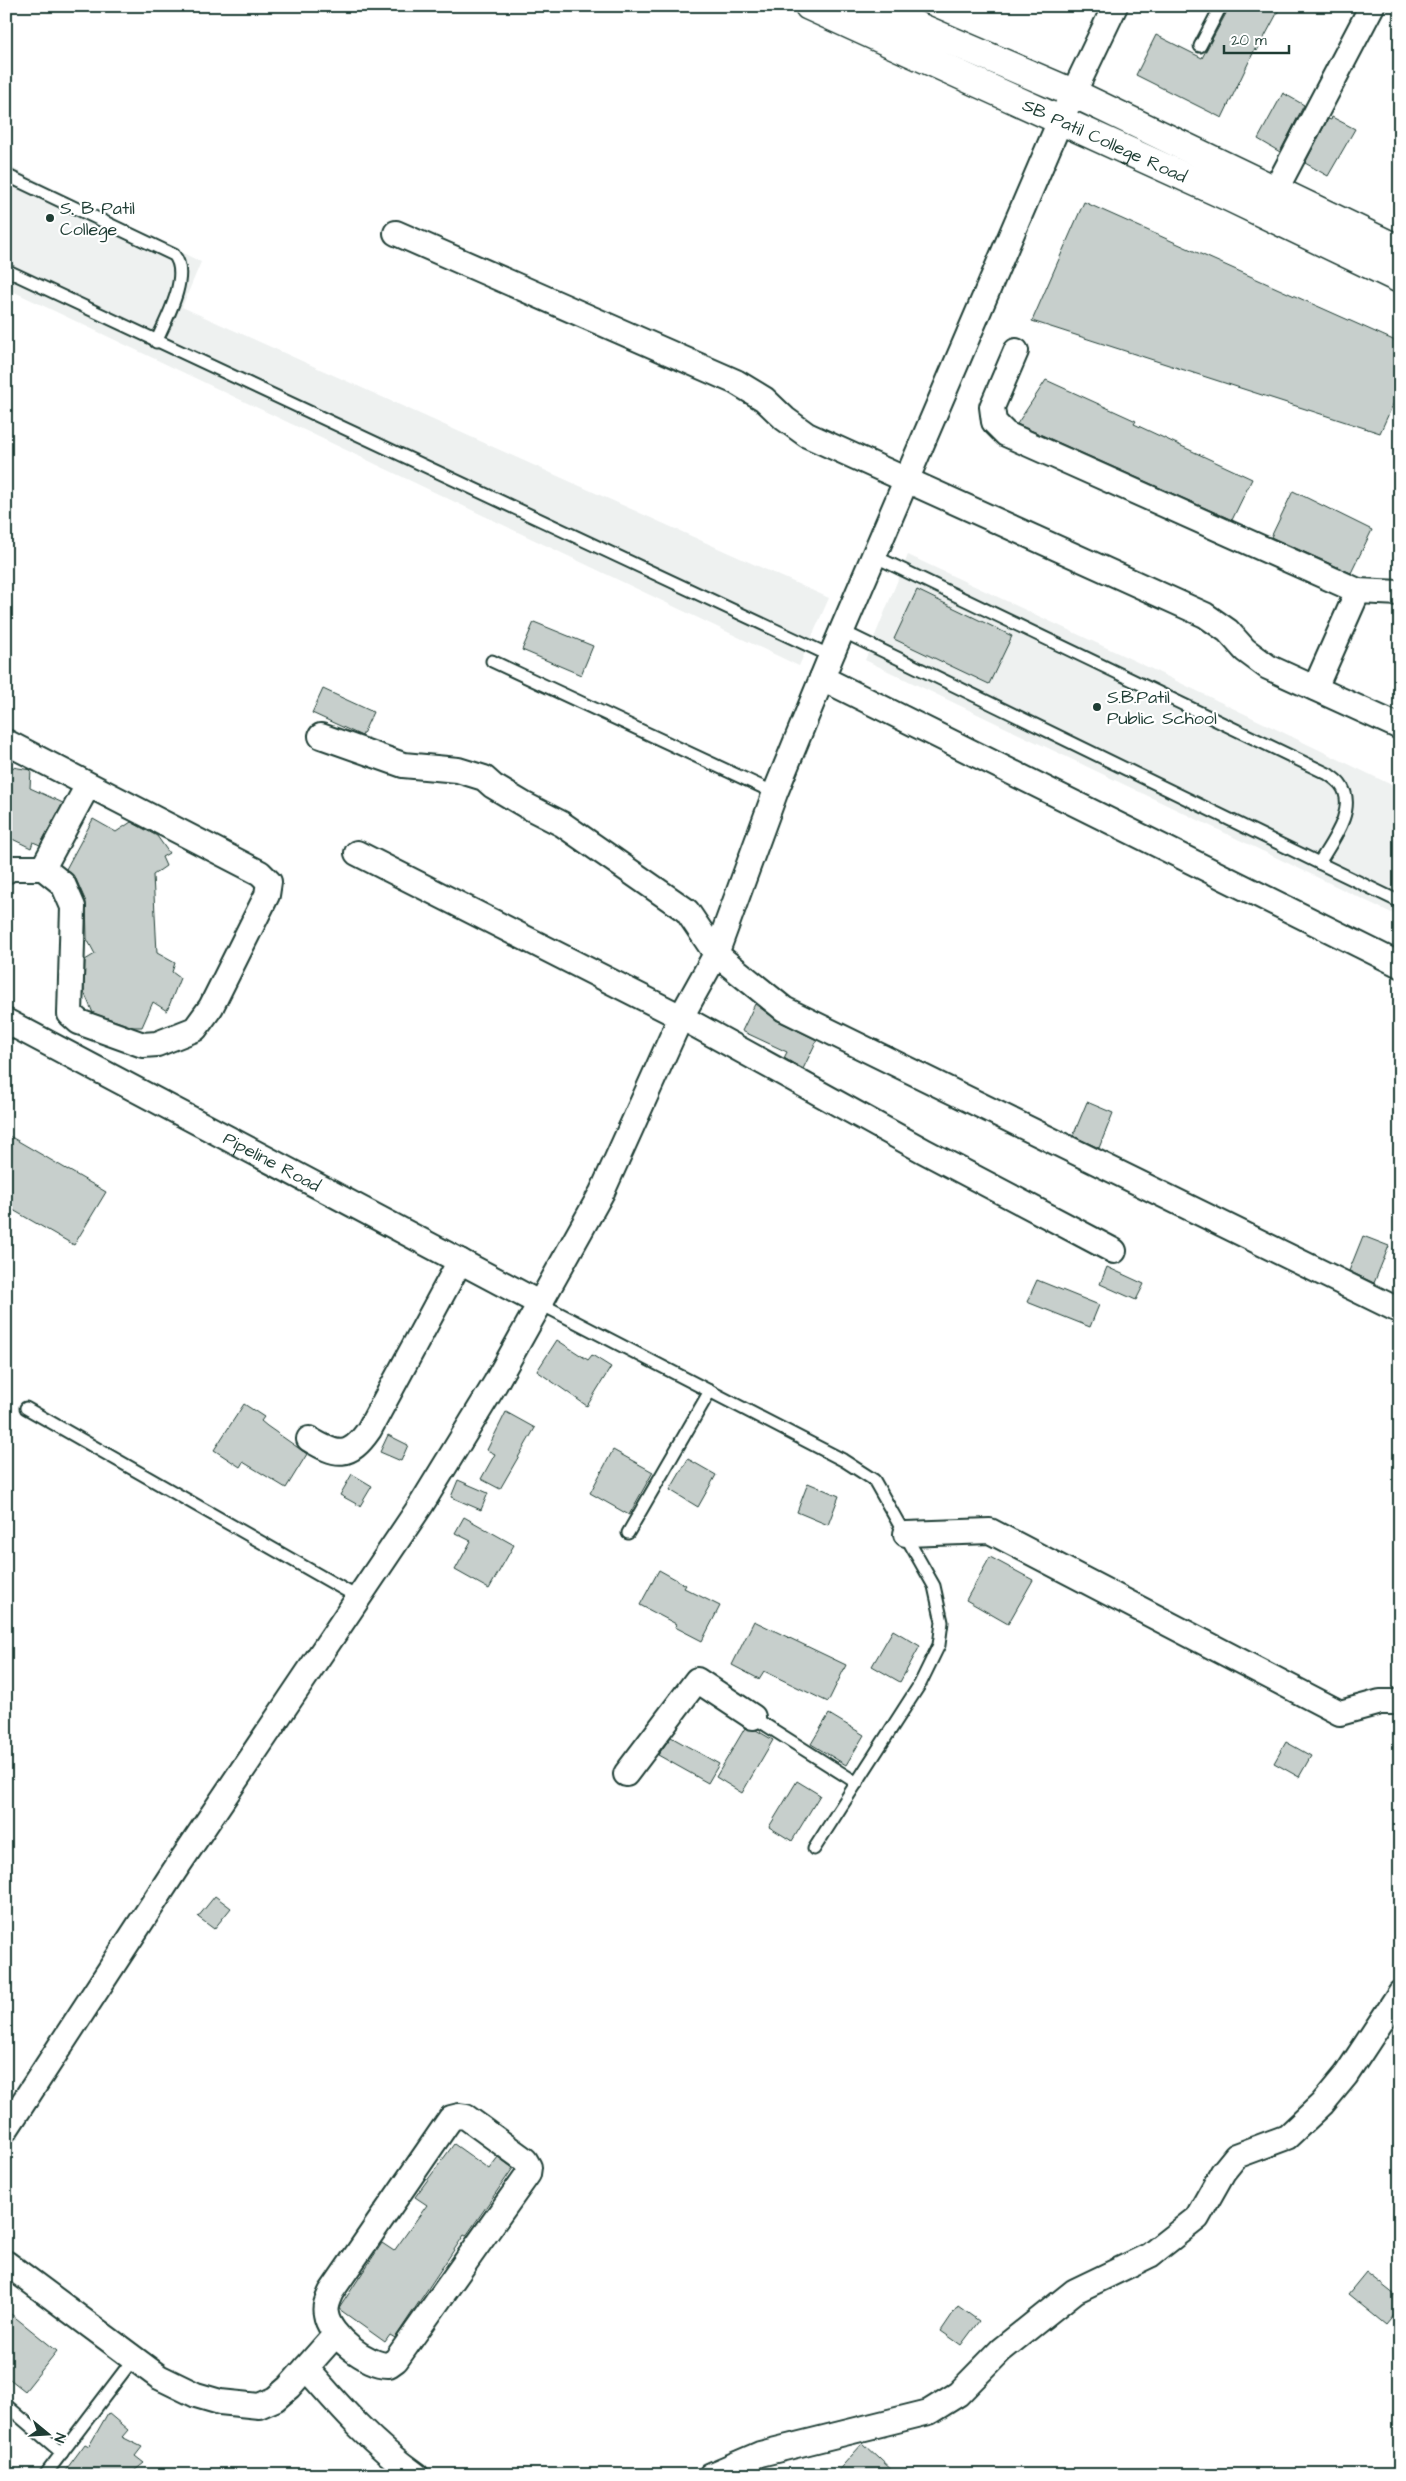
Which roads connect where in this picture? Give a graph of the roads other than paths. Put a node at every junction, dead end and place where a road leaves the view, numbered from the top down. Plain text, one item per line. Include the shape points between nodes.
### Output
1 (809, 6) edge
2 (870, 6) edge
3 (1116, 6) edge
4 (1221, 6) edge
5 (1372, 6) edge
6 (856, 16) edge
7 (1200, 46) dead end
8 (1073, 93) junction
9 (1060, 121) junction
10 (6, 175) edge
11 (1275, 191) junction
12 (396, 233) dead end
13 (1400, 250) edge
14 (6, 270) edge
15 (1400, 279) edge
16 (156, 342) junction
17 (1016, 351) dead end
18 (906, 480) junction
19 (874, 556) junction
20 (1358, 591) junction
21 (1400, 593) edge
22 (842, 631) junction
23 (831, 656) junction
24 (492, 661) dead end
25 (822, 678) junction
26 (1315, 688) junction
27 (1400, 727) edge
28 (322, 736) dead end
29 (6, 742) edge
30 (88, 785) junction
31 (775, 793) junction
32 (357, 853) dead end
33 (1319, 863) junction
34 (43, 868) junction
35 (6, 871) edge
36 (1400, 902) edge
37 (716, 954) junction
38 (1400, 965) edge
39 (681, 1018) junction
40 (6, 1021) edge
41 (1114, 1251) dead end
42 (460, 1261) junction
43 (539, 1303) junction
44 (1400, 1311) edge
45 (710, 1391) junction
46 (26, 1408) dead end
47 (309, 1439) dead end
48 (628, 1533) dead end
49 (906, 1534) junction
50 (359, 1598) junction
51 (1400, 1702) edge
52 (753, 1717) joint
53 (626, 1774) dead end
54 (857, 1783) junction
55 (814, 1850) dead end
56 (1400, 1992) edge
57 (6, 2129) edge
58 (6, 2263) edge
59 (335, 2335) junction
60 (134, 2358) junction
61 (306, 2368) junction
62 (6, 2405) edge
63 (62, 2453) junction
64 (45, 2475) edge
65 (416, 2475) edge
66 (711, 2475) edge

1 - 6 street, SB Patil College Road
2 - 8 street, SB Patil College Road
3 - 8 street
4 - 7 lane
5 - 11 street
6 - 9 street, SB Patil College Road
8 - 9 street
8 - 11 street, SB Patil College Road
9 - 15 street, SB Patil College Road
9 - 18 street
10 - 16 lane via 174,256 180,262 182,272
11 - 13 street, SB Patil College Road
12 - 18 street via 736,382 764,399 807,435
14 - 16 lane
16 - 23 lane
17 - 20 street via 992,407 994,422 1006,434
18 - 19 street
18 - 26 street via 1205,615 1228,630 1245,650 1268,667
19 - 22 street
19 - 33 lane via 1328,774 1341,785 1347,801 1343,818
20 - 21 street
20 - 26 street
22 - 23 street
22 - 33 lane
23 - 25 street
24 - 31 lane
25 - 31 street
25 - 38 street
26 - 27 street
28 - 37 street via 403,765 458,770 484,778 562,824 687,911
29 - 30 street
30 - 34 street
30 - 34 street via 260,873 269,882 267,895 216,998 195,1029 157,1044 143,1045 79,1022 70,1014 73,907 63,884
31 - 37 street
32 - 39 street
33 - 36 lane
34 - 35 street via 11,868
37 - 39 street
37 - 44 street via 784,1009
39 - 41 street
39 - 43 street via 602,1192
40 - 42 street, Pipeline Road
42 - 43 street, Pipeline Road
42 - 47 street via 358,1446 343,1452 329,1451
43 - 45 lane
43 - 50 street via 463,1438
45 - 48 lane
45 - 49 lane via 843,1460 874,1480
46 - 50 lane
49 - 51 street via 990,1531 1340,1713 1380,1702
49 - 54 lane via 934,1586 942,1622 940,1645 920,1684
50 - 57 street via 175,1870
52 - 53 street via 697,1680
52 - 54 lane
54 - 55 lane
56 - 66 street via 1346,2074 1322,2104 1287,2137 1236,2156 1197,2218 1150,2255 1075,2291 1001,2350 958,2394 929,2412 760,2454
58 - 60 street
59 - 59 street via 326,2314 331,2292 451,2118 466,2118 525,2160 529,2167 523,2183 396,2360 389,2365 372,2362
59 - 61 street
60 - 61 street via 159,2377 196,2395 220,2402 259,2406 275,2398
60 - 63 lane
61 - 65 street via 358,2428
62 - 63 lane
63 - 64 lane

